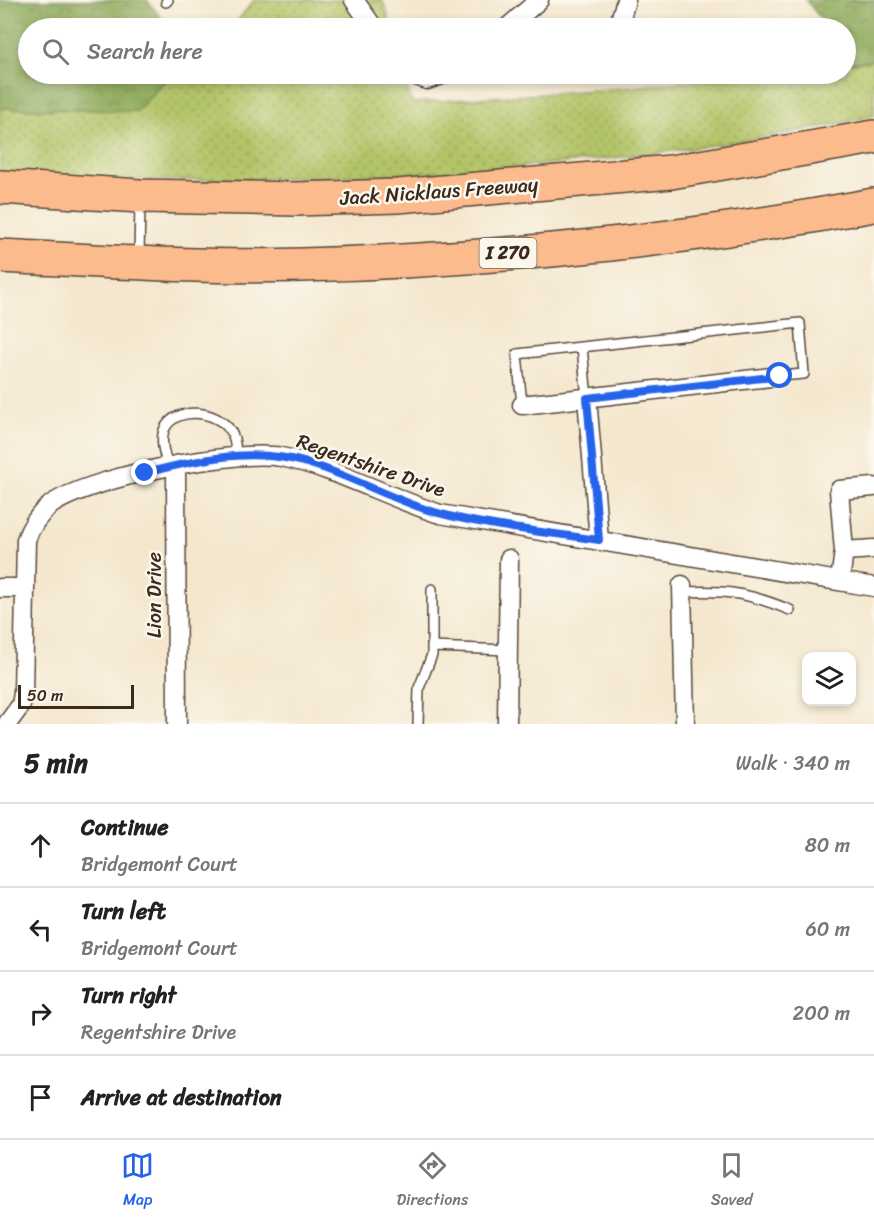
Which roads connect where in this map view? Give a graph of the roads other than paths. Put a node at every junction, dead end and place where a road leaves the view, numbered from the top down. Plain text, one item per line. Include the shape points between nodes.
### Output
1 (539, 0) edge
2 (626, 0) edge
3 (357, 1) edge
4 (368, 18) edge
5 (518, 18) edge
6 (621, 18) edge
7 (874, 138) edge
8 (0, 187) edge
9 (140, 196) junction
10 (874, 205) edge
11 (0, 256) edge
12 (139, 263) junction
13 (582, 347) junction
14 (780, 376) joint
15 (587, 398) junction
16 (522, 405) joint
17 (236, 455) junction
18 (172, 466) junction
19 (874, 487) edge
20 (599, 540) junction
21 (874, 549) edge
22 (844, 551) junction
23 (510, 559) dead end
24 (840, 581) junction
25 (874, 587) edge
26 (0, 588) edge
27 (23, 588) junction
28 (432, 589) dead end
29 (682, 589) joint
30 (790, 610) dead end
31 (432, 647) junction
32 (508, 650) junction
33 (7, 724) edge
34 (177, 724) edge
35 (418, 724) edge
36 (507, 724) edge
37 (686, 724) edge

1 - 5 street
2 - 6 street
3 - 4 street
7 - 9 highway, Jack Nicklaus Freeway via 671,172 563,183 307,199
8 - 9 highway, Jack Nicklaus Freeway
9 - 12 lane
10 - 12 highway, I 270 via 597,246 459,257 304,265
11 - 12 highway, I 270
13 - 14 lane via 800,323 804,374
13 - 15 lane
13 - 16 lane via 517,354
14 - 15 street
15 - 16 street
15 - 20 street
17 - 18 street, Regentshire Drive
17 - 18 lane via 233,436 224,423 208,415 187,414 169,423 164,431 163,448
17 - 20 street, Regentshire Drive via 282,457 440,513
18 - 27 street, Regentshire Drive via 80,492 45,510 26,540
18 - 34 street, Lion Drive
19 - 22 street via 839,490
20 - 24 street, Regentshire Drive
21 - 22 street
22 - 24 street
23 - 32 street
24 - 25 street, Regentshire Drive
26 - 27 street
27 - 33 street, Regentshire Drive via 23,693 21,705
28 - 31 lane
29 - 30 lane via 751,594
29 - 37 street
31 - 32 lane
31 - 35 lane via 419,688
32 - 36 street

